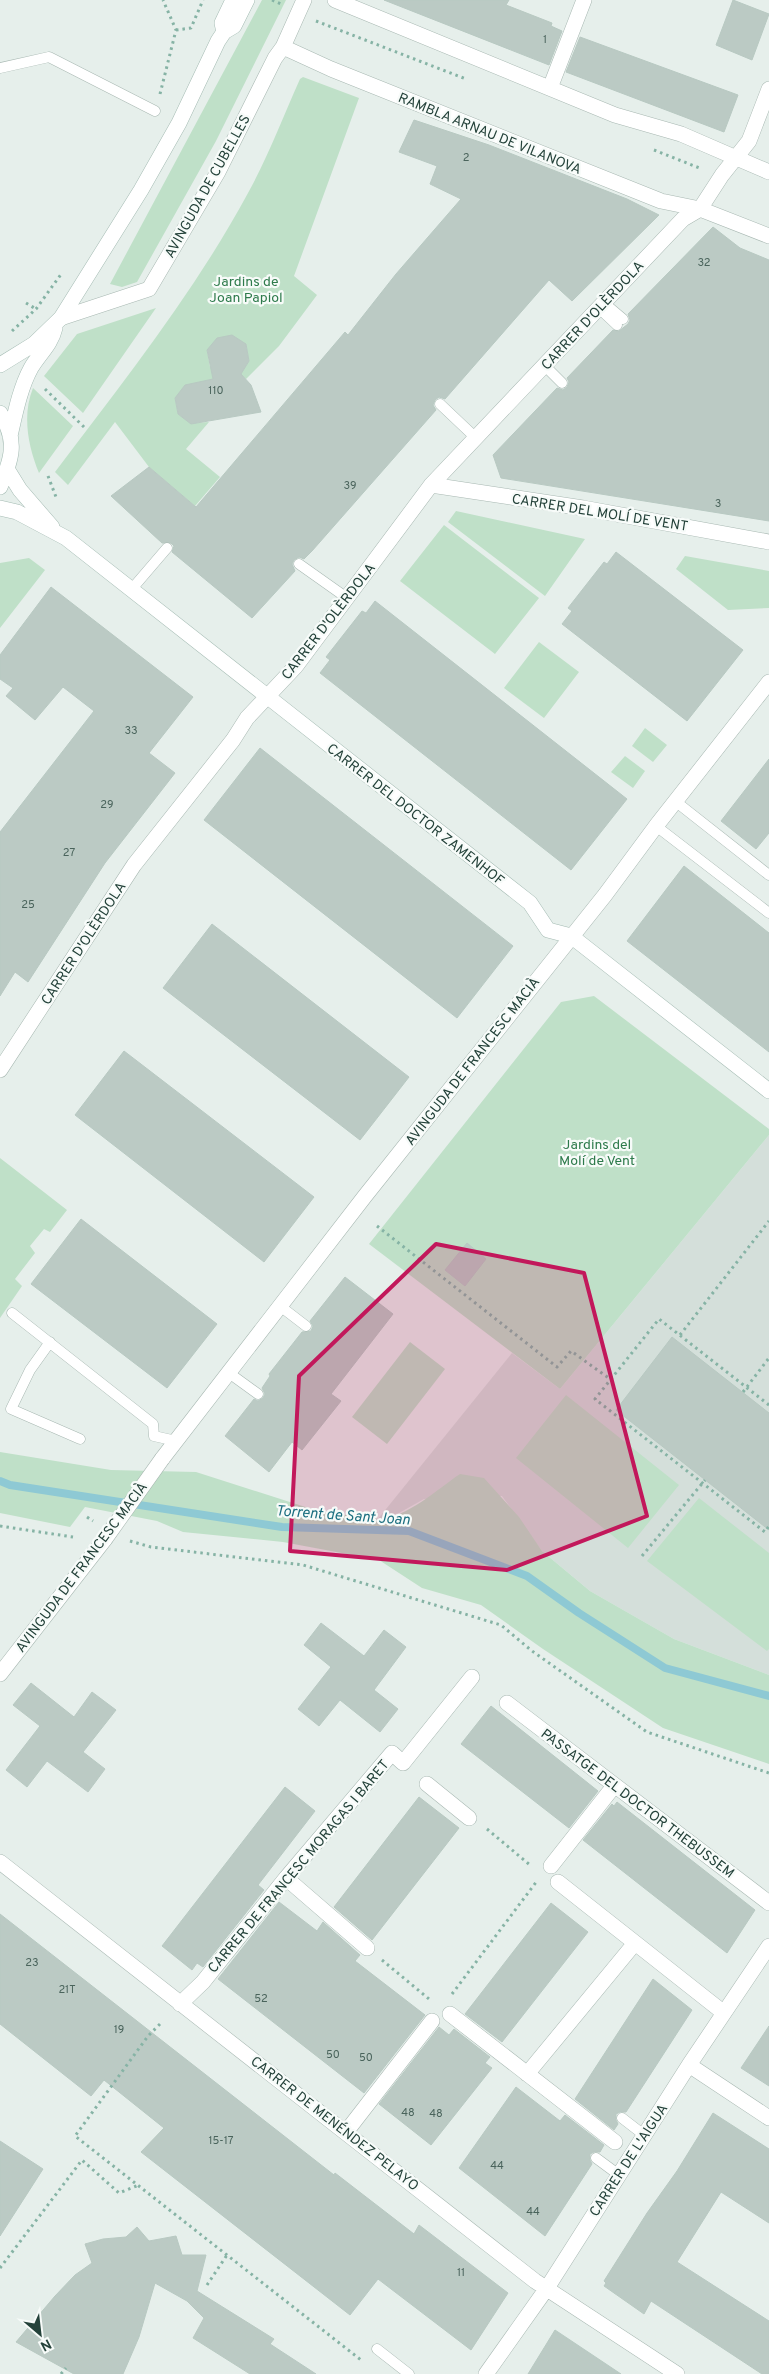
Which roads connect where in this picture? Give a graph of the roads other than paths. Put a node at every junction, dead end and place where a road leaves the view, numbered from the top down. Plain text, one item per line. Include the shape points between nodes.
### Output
1 (233, 0) edge
2 (247, 0) edge
3 (304, 0) edge
4 (335, 0) edge
5 (584, 0) edge
6 (224, 32) junction
7 (283, 47) junction
8 (0, 68) edge
9 (550, 88) junction
10 (769, 89) edge
11 (155, 111) road end
12 (734, 158) junction
13 (769, 172) edge
14 (700, 209) junction
15 (769, 236) edge
16 (602, 306) junction
17 (58, 322) junction
18 (620, 322) dead end
19 (0, 365) edge
20 (545, 366) junction
21 (562, 383) dead end
22 (440, 404) dead end
23 (0, 413) edge
24 (10, 436) junction
25 (477, 438) junction
26 (7, 469) junction
27 (431, 485) junction
28 (0, 487) edge
29 (0, 508) edge
30 (60, 535) junction
31 (769, 542) edge
32 (168, 548) dead end
33 (299, 564) dead end
34 (132, 590) junction
35 (347, 598) junction
36 (769, 682) edge
37 (267, 696) junction
38 (675, 801) junction
39 (656, 826) junction
40 (769, 875) edge
41 (769, 913) edge
42 (571, 936) junction
43 (0, 1070) edge
44 (769, 1091) edge
45 (280, 1306) junction
46 (12, 1313) dead end
47 (306, 1326) dead end
48 (50, 1342) junction
49 (229, 1373) junction
50 (258, 1394) dead end
51 (80, 1439) dead end
52 (176, 1442) junction
53 (0, 1674) edge
54 (472, 1678) dead end
55 (507, 1703) dead end
56 (427, 1784) dead end
57 (614, 1786) junction
58 (469, 1818) road end
59 (0, 1862) edge
60 (546, 1870) road end
61 (286, 1878) junction
62 (558, 1882) dead end
63 (769, 1903) edge
64 (635, 1943) junction
65 (769, 1946) edge
66 (367, 1948) road end
67 (180, 2004) junction
68 (724, 2013) junction
69 (689, 2065) junction
70 (527, 2074) junction
71 (622, 2118) dead end
72 (769, 2118) edge
73 (346, 2132) junction
74 (644, 2134) junction
75 (615, 2142) dead end
76 (596, 2158) dead end
77 (619, 2175) junction
78 (546, 2288) junction
79 (377, 2350) dead end
80 (409, 2374) edge
81 (486, 2374) edge
82 (677, 2374) edge

1 - 6 street via 222,22
2 - 6 street via 234,26
3 - 7 street, AVINGUDA DE CUBELLES
4 - 9 street
5 - 9 street
6 - 17 street via 141,190
7 - 14 street, RAMBLA ARNAU DE VILANOVA via 661,201
7 - 17 street, AVINGUDA DE CUBELLES via 218,172 148,289
8 - 11 lane via 50,57
9 - 12 street via 615,115 682,134
10 - 12 street via 749,141
12 - 13 street
12 - 14 street
14 - 15 street, RAMBLA ARNAU DE VILANOVA
14 - 16 street, CARRER D'OLÈRDOLA via 683,219
16 - 18 lane
16 - 20 street, CARRER D'OLÈRDOLA
17 - 19 street via 23,352
17 - 24 street via 53,336 28,374
20 - 21 lane
20 - 25 street, CARRER D'OLÈRDOLA
22 - 25 lane
23 - 24 street
24 - 26 street via 13,448
25 - 27 street, CARRER D'OLÈRDOLA
26 - 28 street
26 - 30 street via 20,490
27 - 31 street, CARRER DEL MOLÍ DE VENT
27 - 35 street, CARRER D'OLÈRDOLA
29 - 30 street via 17,512
30 - 34 street, CARRER DEL DOCTOR ZAMENHOF
32 - 34 lane
33 - 35 lane
34 - 37 street, CARRER DEL DOCTOR ZAMENHOF
35 - 37 street, CARRER D'OLÈRDOLA via 296,666
36 - 38 street, AVINGUDA DE FRANCESC MACIÀ
37 - 42 street, CARRER DEL DOCTOR ZAMENHOF via 530,903 548,930
37 - 43 street, CARRER D'OLÈRDOLA via 134,865
38 - 39 street, AVINGUDA DE FRANCESC MACIÀ
38 - 40 lane
39 - 41 lane
39 - 42 street, AVINGUDA DE FRANCESC MACIÀ
42 - 44 street, CARRER DEL DOCTOR ZAMENHOF
42 - 45 street, AVINGUDA DE FRANCESC MACIÀ
45 - 47 lane
45 - 49 street, AVINGUDA DE FRANCESC MACIÀ
46 - 48 lane
48 - 51 lane via 30,1370 11,1409
48 - 52 lane via 153,1424 154,1436
49 - 50 lane
49 - 52 street, AVINGUDA DE FRANCESC MACIÀ
52 - 53 street, AVINGUDA DE FRANCESC MACIÀ, bridge
54 - 61 street, CARRER DE FRANCESC MORAGAS I BARET via 403,1764 392,1753
55 - 57 street, PASSATGE DEL DOCTOR THEBUSSEM
56 - 58 street
57 - 60 street
57 - 63 street, PASSATGE DEL DOCTOR THEBUSSEM
59 - 67 street, CARRER DE MENÉNDEZ PELAYO
61 - 66 street
61 - 67 street, CARRER DE FRANCESC MORAGAS I BARET via 202,1982
62 - 64 street
64 - 68 street
64 - 70 street
65 - 68 street, CARRER DE L'AIGUA
67 - 73 street, CARRER DE MENÉNDEZ PELAYO
68 - 69 street, CARRER DE L'AIGUA
69 - 72 street
69 - 74 street, CARRER DE L'AIGUA
70 - 73 street via 441,2015
70 - 75 street
71 - 74 lane
73 - 78 street, CARRER DE MENÉNDEZ PELAYO
74 - 77 street, CARRER DE L'AIGUA
76 - 77 lane
77 - 78 street, CARRER DE L'AIGUA
78 - 81 street, CARRER DE L'AIGUA
78 - 82 street, CARRER DE MENÉNDEZ PELAYO
79 - 80 lane

